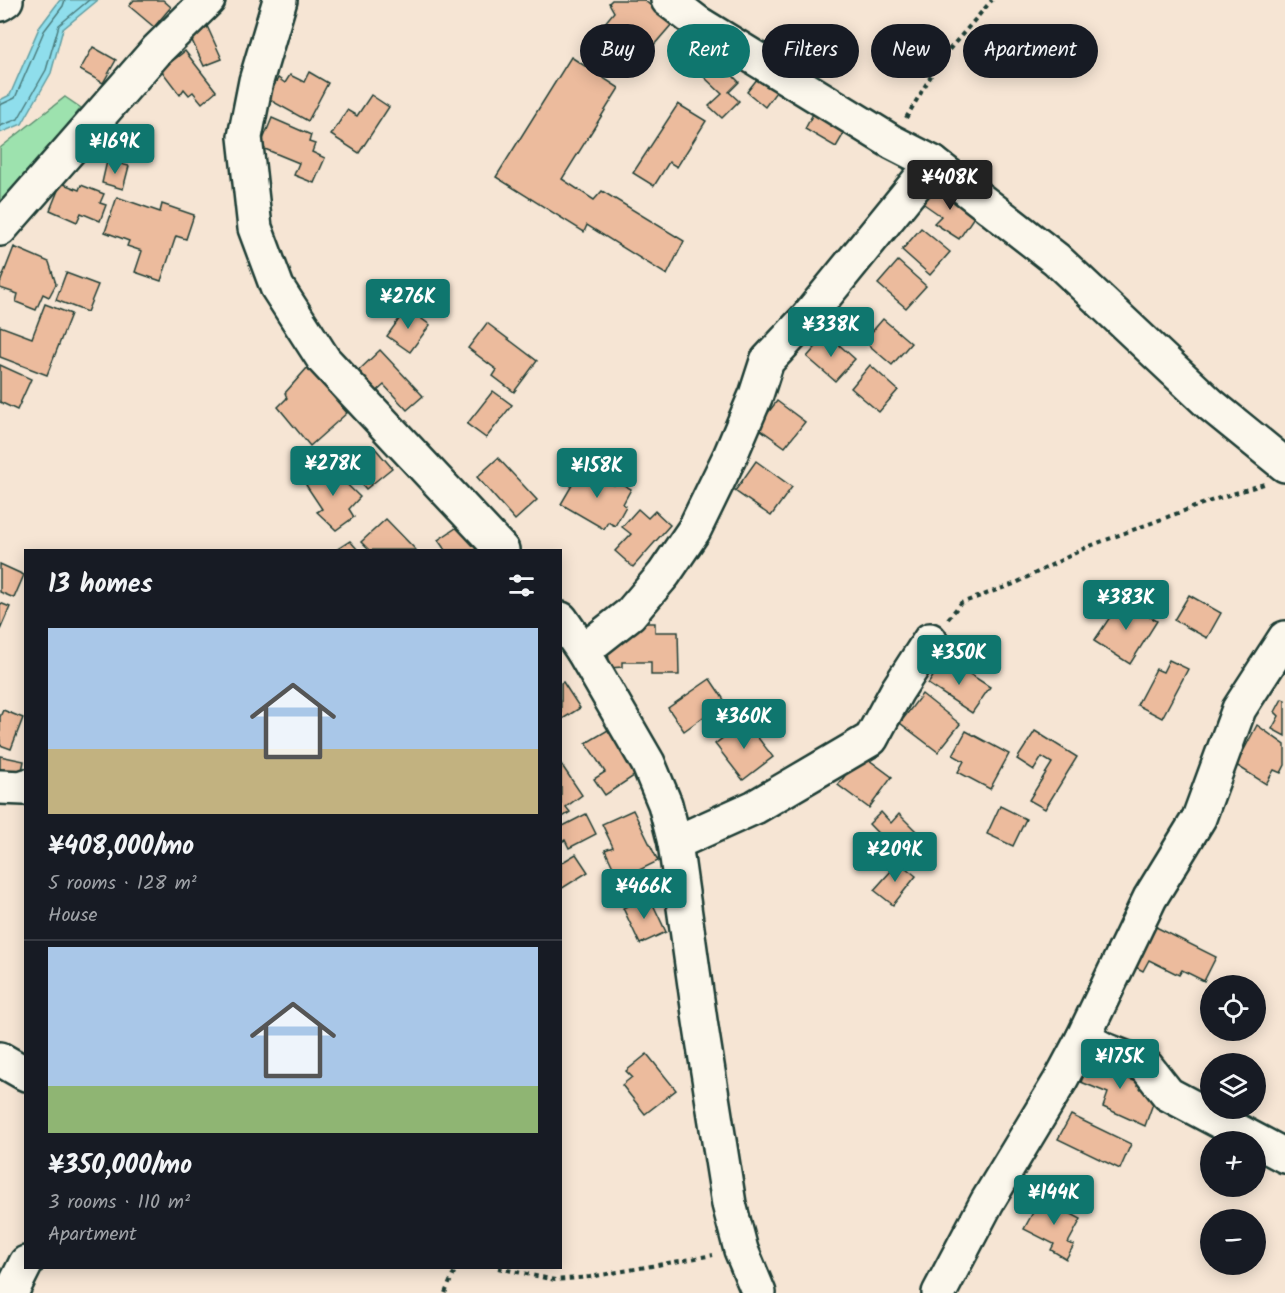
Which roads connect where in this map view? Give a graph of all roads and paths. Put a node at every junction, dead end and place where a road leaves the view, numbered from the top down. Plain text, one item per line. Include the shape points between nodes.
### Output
1 (6, 0) edge
2 (208, 0) edge
3 (280, 0) edge
4 (668, 0) edge
5 (992, 0) edge
6 (0, 4) edge
7 (892, 142) junction
8 (933, 164) junction
9 (0, 229) edge
10 (1279, 475) edge
11 (501, 549) edge
12 (562, 620) edge
13 (1285, 638) edge
14 (930, 640) joint
15 (583, 651) junction
16 (0, 787) edge
17 (24, 788) edge
18 (675, 843) junction
19 (1083, 1038) junction
20 (0, 1059) edge
21 (24, 1073) edge
22 (1285, 1156) edge
23 (741, 1250) junction
24 (24, 1267) edge
25 (456, 1269) edge
26 (503, 1269) edge
27 (11, 1293) edge
28 (445, 1293) edge
29 (759, 1293) edge
30 (939, 1293) edge

1 - 6 street
2 - 9 street via 158,49
3 - 11 street via 256,81 245,137 255,228 278,287 324,360
4 - 7 street via 698,23
5 - 7 path via 941,59
7 - 8 street
8 - 10 street via 1056,259
8 - 15 street via 767,361 752,405 694,530 664,574 630,614
10 - 14 path via 1087,547 1014,584 961,603
12 - 15 street
13 - 19 street via 1239,709 1199,818 1150,898
14 - 18 street via 871,739 755,807
15 - 18 street via 648,763
16 - 17 street
18 - 23 street via 703,1044 729,1204
19 - 22 street via 1146,1066 1168,1094
19 - 30 street
20 - 21 street
23 - 26 path via 555,1280
23 - 29 street
24 - 27 street
25 - 28 path

